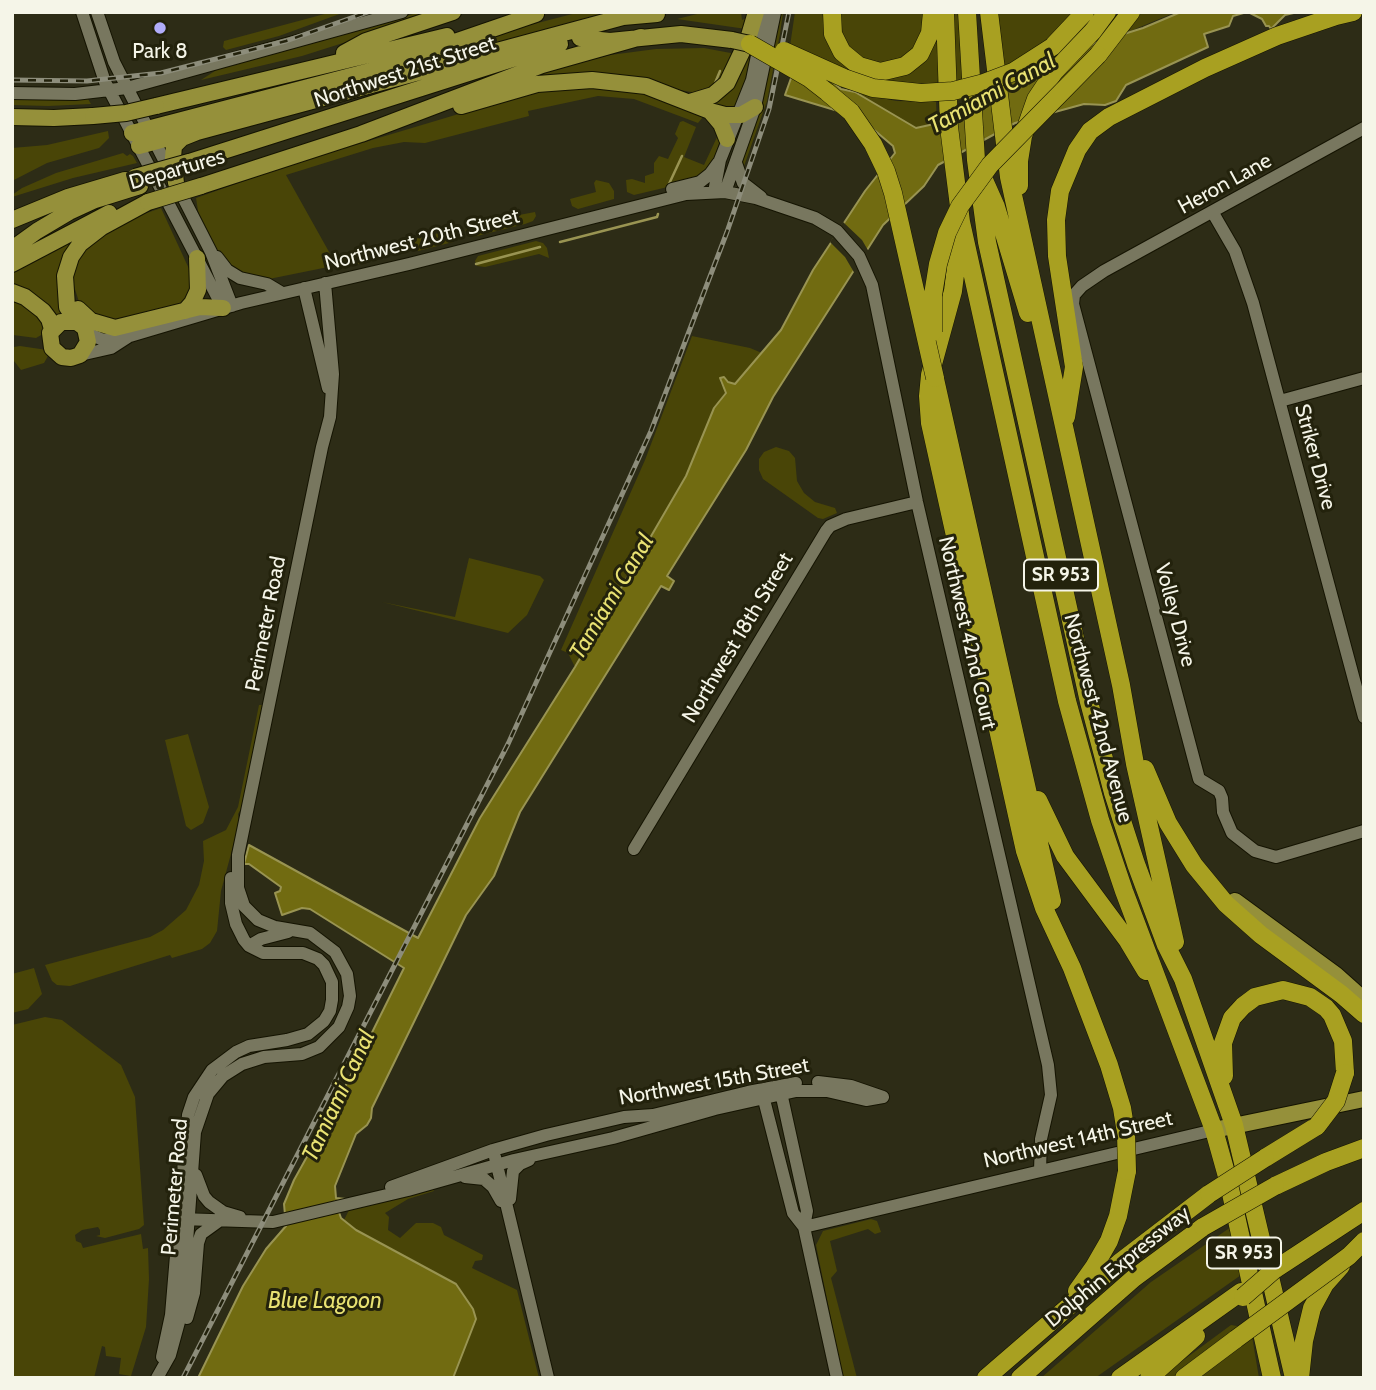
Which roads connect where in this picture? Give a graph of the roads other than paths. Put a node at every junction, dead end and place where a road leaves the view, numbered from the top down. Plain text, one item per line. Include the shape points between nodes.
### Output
1 (82, 12) edge
2 (97, 12) edge
3 (402, 12) edge
4 (453, 12) edge
5 (756, 12) edge
6 (766, 12) edge
7 (775, 12) edge
8 (832, 12) edge
9 (932, 12) edge
10 (945, 12) edge
11 (967, 12) edge
12 (989, 12) edge
13 (1086, 12) edge
14 (1107, 12) edge
15 (1131, 12) edge
16 (1353, 12) edge
17 (540, 13) edge
18 (660, 13) edge
19 (640, 37) junction
20 (580, 38) junction
21 (741, 42) junction
22 (323, 64) junction
23 (127, 88) junction
24 (109, 92) junction
25 (12, 93) edge
26 (690, 102) junction
27 (755, 107) junction
28 (709, 111) junction
29 (737, 116) junction
30 (12, 117) edge
31 (1364, 128) edge
32 (197, 132) junction
33 (360, 134) junction
34 (143, 137) junction
35 (727, 139) junction
36 (720, 160) junction
37 (976, 160) junction
38 (736, 163) junction
39 (137, 182) junction
40 (176, 183) junction
41 (720, 192) junction
42 (764, 200) junction
43 (148, 202) junction
44 (625, 209) junction
45 (1213, 213) junction
46 (12, 220) edge
47 (1019, 221) junction
48 (961, 222) junction
49 (204, 255) junction
50 (14, 258) edge
51 (1104, 271) joint
52 (326, 283) junction
53 (304, 288) junction
54 (67, 289) junction
55 (12, 292) edge
56 (282, 293) junction
57 (228, 307) junction
58 (185, 311) junction
59 (82, 327) junction
60 (52, 329) junction
61 (130, 336) junction
62 (80, 355) junction
63 (1050, 366) junction
64 (935, 377) junction
65 (1364, 378) edge
66 (1280, 401) junction
67 (332, 402) junction
68 (1064, 428) junction
69 (917, 502) junction
70 (1121, 685) junction
71 (1364, 717) edge
72 (1018, 740) junction
73 (1168, 823) junction
74 (1364, 831) edge
75 (634, 849) dead end
76 (239, 855) junction
77 (240, 899) junction
78 (298, 930) junction
79 (249, 946) junction
80 (1072, 968) junction
81 (1183, 979) junction
82 (1364, 1000) edge
83 (1364, 1014) edge
84 (1169, 1015) junction
85 (780, 1090) junction
86 (762, 1093) junction
87 (1225, 1097) junction
88 (1364, 1098) edge
89 (590, 1125) junction
90 (1234, 1125) junction
91 (1214, 1129) junction
92 (791, 1136) junction
93 (773, 1141) junction
94 (594, 1143) junction
95 (1364, 1148) edge
96 (493, 1150) junction
97 (536, 1157) junction
98 (497, 1165) junction
99 (193, 1167) junction
100 (1040, 1171) junction
101 (451, 1177) junction
102 (345, 1205) junction
103 (1364, 1211) edge
104 (185, 1219) junction
105 (510, 1219) junction
106 (219, 1221) junction
107 (267, 1223) junction
108 (804, 1227) junction
109 (1364, 1243) edge
110 (1242, 1294) junction
111 (1046, 1325) junction
112 (170, 1355) junction
113 (157, 1378) edge
114 (548, 1378) edge
115 (837, 1378) edge
116 (986, 1378) edge
117 (1020, 1378) edge
118 (1120, 1378) edge
119 (1149, 1378) edge
120 (1184, 1378) edge
121 (1272, 1378) edge
122 (1294, 1378) edge
123 (1300, 1378) edge

1 - 24 street
2 - 23 street
3 - 23 street
4 - 22 main road via 366,41
5 - 26 main road via 727,83 713,95
6 - 29 street via 752,80
7 - 27 street
8 - 9 highway via 833,34 842,52 859,66 880,72 905,66 920,54 930,33
10 - 48 highway, Northwest 42nd Avenue / SR 953 via 953,173
11 - 37 highway, Northwest 42nd Avenue / SR 953
12 - 47 highway via 1004,146
13 - 21 highway, bridge via 1027,65 992,81 921,93 873,88 780,50
14 - 47 highway via 1044,85 1027,122 1019,161
15 - 64 highway, bridge via 1098,55 990,165 956,213 935,279
16 - 68 highway via 1277,36 1205,68 1090,131 1060,191 1056,220 1074,367
17 - 22 main road, Northwest 21st Street
17 - 34 main road via 370,71
18 - 20 main road, Northwest 21st Street
18 - 32 main road via 623,17
19 - 20 main road
19 - 21 main road via 696,34
19 - 33 main road via 531,69
20 - 39 main road, Northwest 21st Street, bridge via 161,170
21 - 64 highway, bridge via 827,92 850,112 873,144 893,193
22 - 30 main road, Northwest 21st Street, bridge via 126,113
23 - 24 street
23 - 34 street
24 - 25 street
24 - 34 street
26 - 28 main road
26 - 33 main road via 633,84 564,81 524,87
27 - 29 main road
27 - 38 street
28 - 29 main road
28 - 35 main road
29 - 35 street
31 - 45 street, Heron Lane
32 - 34 main road
32 - 40 main road via 174,146
33 - 43 main road, Departures, bridge
34 - 40 street
34 - 49 street
35 - 36 street
36 - 41 street
36 - 44 street via 700,182 634,199
37 - 63 highway via 996,207 1033,331
37 - 81 highway, Northwest 42nd Avenue / SR 953 via 994,275 1103,757 1136,864
38 - 41 street
38 - 42 street via 743,183
39 - 46 main road, Departures via 68,197
39 - 50 main road via 37,231
40 - 49 street
41 - 42 street, Northwest 42nd Court
41 - 44 street, Northwest 20th Street
42 - 69 street, Northwest 42nd Court via 837,231 863,263 874,295
43 - 50 main road, Departures via 98,218
43 - 54 main road via 80,244 66,270
44 - 52 street, Northwest 20th Street
45 - 51 street, Heron Lane
45 - 66 street, Striker Drive via 1245,278
47 - 63 highway
48 - 80 highway via 956,279 930,375 930,423 1026,851 1048,918
48 - 84 highway, Northwest 42nd Avenue / SR 953 via 1072,722 1108,846
49 - 56 street via 240,278
49 - 57 street
49 - 58 main road via 198,290
51 - 74 street, Volley Drive via 1082,286 1073,304 1199,779 1219,791 1232,833 1255,851 1276,857
52 - 53 street, Northwest 20th Street
52 - 67 street, Perimeter Road
53 - 56 street, Northwest 20th Street
53 - 67 street, Perimeter Road
54 - 58 main road via 85,317 109,327
54 - 59 main road via 67,307
55 - 60 main road via 43,311
56 - 57 street, Northwest 20th Street
57 - 58 main road
57 - 61 street, Northwest 20th Street
59 - 60 main road via 61,322
59 - 61 street, Northwest 20th Street via 103,340
59 - 62 main road via 86,347
60 - 62 main road via 54,352 66,358
61 - 62 street, Northwest 20th Street via 111,348
63 - 68 highway
64 - 72 highway
65 - 66 street
66 - 71 street, Striker Drive
67 - 76 street, Perimeter Road
68 - 70 highway
69 - 75 street, Northwest 18th Street via 846,519 825,531
69 - 100 street, Northwest 42nd Court via 1050,1074
70 - 73 highway via 1145,769
70 - 81 highway
72 - 80 highway via 1048,884
72 - 84 highway via 1038,802 1059,846 1138,956
73 - 82 main road via 1238,903
73 - 83 highway via 1226,904
76 - 77 street, Perimeter Road
76 - 79 street, Perimeter Road via 232,875 231,903 239,934
77 - 78 street, Perimeter Road via 251,915 266,925
77 - 79 street
78 - 79 street
78 - 99 street, Perimeter Road via 327,944 342,964 350,996 344,1019 333,1035 309,1051 252,1059 223,1076 200,1112
79 - 104 street, Perimeter Road via 262,953 303,953 318,959 332,982 330,1011 308,1034 236,1052 202,1082 188,1115
80 - 111 highway, bridge via 1114,1079 1126,1133 1127,1171 1118,1216 1102,1254
81 - 87 highway, Northwest 42nd Avenue / SR 953
84 - 91 highway, Northwest 42nd Avenue / SR 953
85 - 85 street, Northwest 15th Street via 814,1090 866,1100 883,1097 824,1082
85 - 86 street, Northwest 15th Street
85 - 92 street
86 - 89 street, Northwest 15th Street
86 - 93 street
86 - 94 street, Northwest 15th Street
87 - 90 highway, Northwest 42nd Avenue / SR 953
87 - 111 highway, bridge via 1222,1054 1227,1027 1247,1002 1274,991 1304,994 1328,1010 1342,1034 1345,1073 1334,1105 1317,1126 1209,1194
88 - 90 main road, Northwest 14th Street
89 - 94 street via 597,1133
89 - 96 street, Northwest 15th Street
90 - 91 main road, Northwest 14th Street
90 - 122 highway, Northwest 42nd Avenue / SR 953
91 - 100 street, Northwest 14th Street
91 - 121 highway, Northwest 42nd Avenue / SR 953
92 - 93 street via 781,1133
92 - 108 street via 807,1211
93 - 108 street via 793,1213
94 - 97 street, Northwest 15th Street
95 - 117 highway, Dolphin Expressway, bridge via 1275,1186 1203,1227 1134,1278
96 - 98 street
96 - 102 street, Northwest 15th Street
97 - 98 street, Northwest 15th Street
97 - 105 street via 513,1171
98 - 101 street, Northwest 15th Street
98 - 105 street
99 - 104 street, Perimeter Road
99 - 107 street via 204,1196 215,1207
100 - 108 street, Northwest 14th Street
101 - 102 street, Northwest 15th Street
101 - 105 street via 487,1181
102 - 107 street, Northwest 15th Street
103 - 110 highway, bridge
104 - 106 street, Northwest 15th Street
104 - 112 street, Perimeter Road via 182,1311
104 - 113 street, Perimeter Road
105 - 114 street
106 - 107 street, Northwest 15th Street
106 - 112 street via 201,1234 194,1293
108 - 115 street
109 - 120 highway, bridge
109 - 123 highway via 1334,1273 1312,1308
110 - 118 highway
110 - 119 highway
111 - 116 highway
112 - 113 street, Perimeter Road

